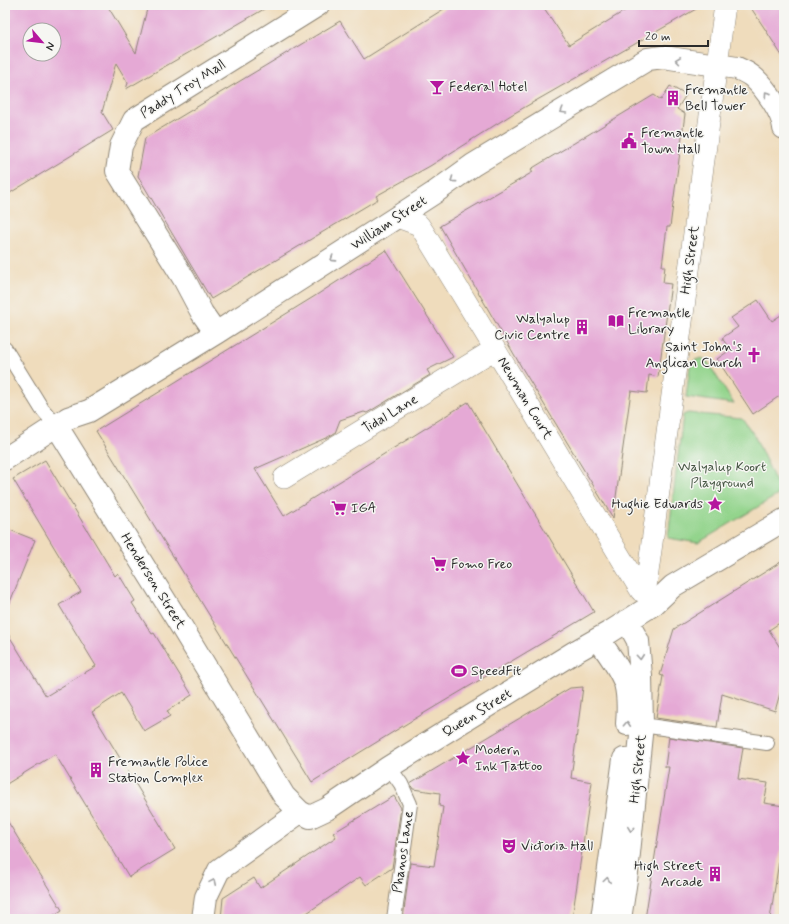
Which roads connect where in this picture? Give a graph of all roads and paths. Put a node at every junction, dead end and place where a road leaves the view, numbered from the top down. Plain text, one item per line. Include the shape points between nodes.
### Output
1 (318, 5) edge
2 (725, 5) edge
3 (717, 65) junction
4 (784, 128) edge
5 (397, 217) junction
6 (187, 286) junction
7 (216, 334) junction
8 (5, 349) edge
9 (495, 350) junction
10 (62, 422) junction
11 (5, 459) edge
12 (284, 478) dead end
13 (784, 520) edge
14 (784, 534) edge
15 (647, 594) junction
16 (627, 621) junction
17 (598, 639) junction
18 (642, 725) junction
19 (767, 743) dead end
20 (390, 767) junction
21 (300, 812) junction
22 (203, 919) edge
23 (394, 919) edge
24 (602, 919) edge
25 (620, 919) edge

1 - 6 street, Paddy Troy Mall via 134,120 121,146 117,171
2 - 3 street, High Street
4 -> 3 street, William Street via 781,115 753,78 738,68
3 -> 5 street, William Street via 663,57 648,59 473,165
3 - 15 street, High Street
5 -> 7 street, William Street
5 - 9 street, Newman Court via 419,225
6 - 7 street, Paddy Troy Mall
6 - 10 street, William Street via 196,316 194,331 94,392
7 - 10 street, William Street via 89,411
8 - 10 lane, Henderson Street via 42,409
9 - 12 street, Tidal Lane
9 - 15 street, Newman Court
10 - 11 street, William Street
10 - 21 street, Henderson Street via 284,796
13 - 15 street, Queen Street via 673,586
14 - 15 street, Queen Street via 678,595
15 - 16 street, Queen Street
16 - 17 street, Queen Street
16 -> 18 street, High Street via 638,642
17 - 20 street, Queen Street
24 -> 17 street, High Street via 626,746 628,712 625,684 613,659
18 - 19 lane
18 -> 25 street, High Street
20 - 21 street, Queen Street via 327,809 310,817
20 - 23 lane, Phanos Lane via 410,804
22 -> 21 street via 206,897 219,870

